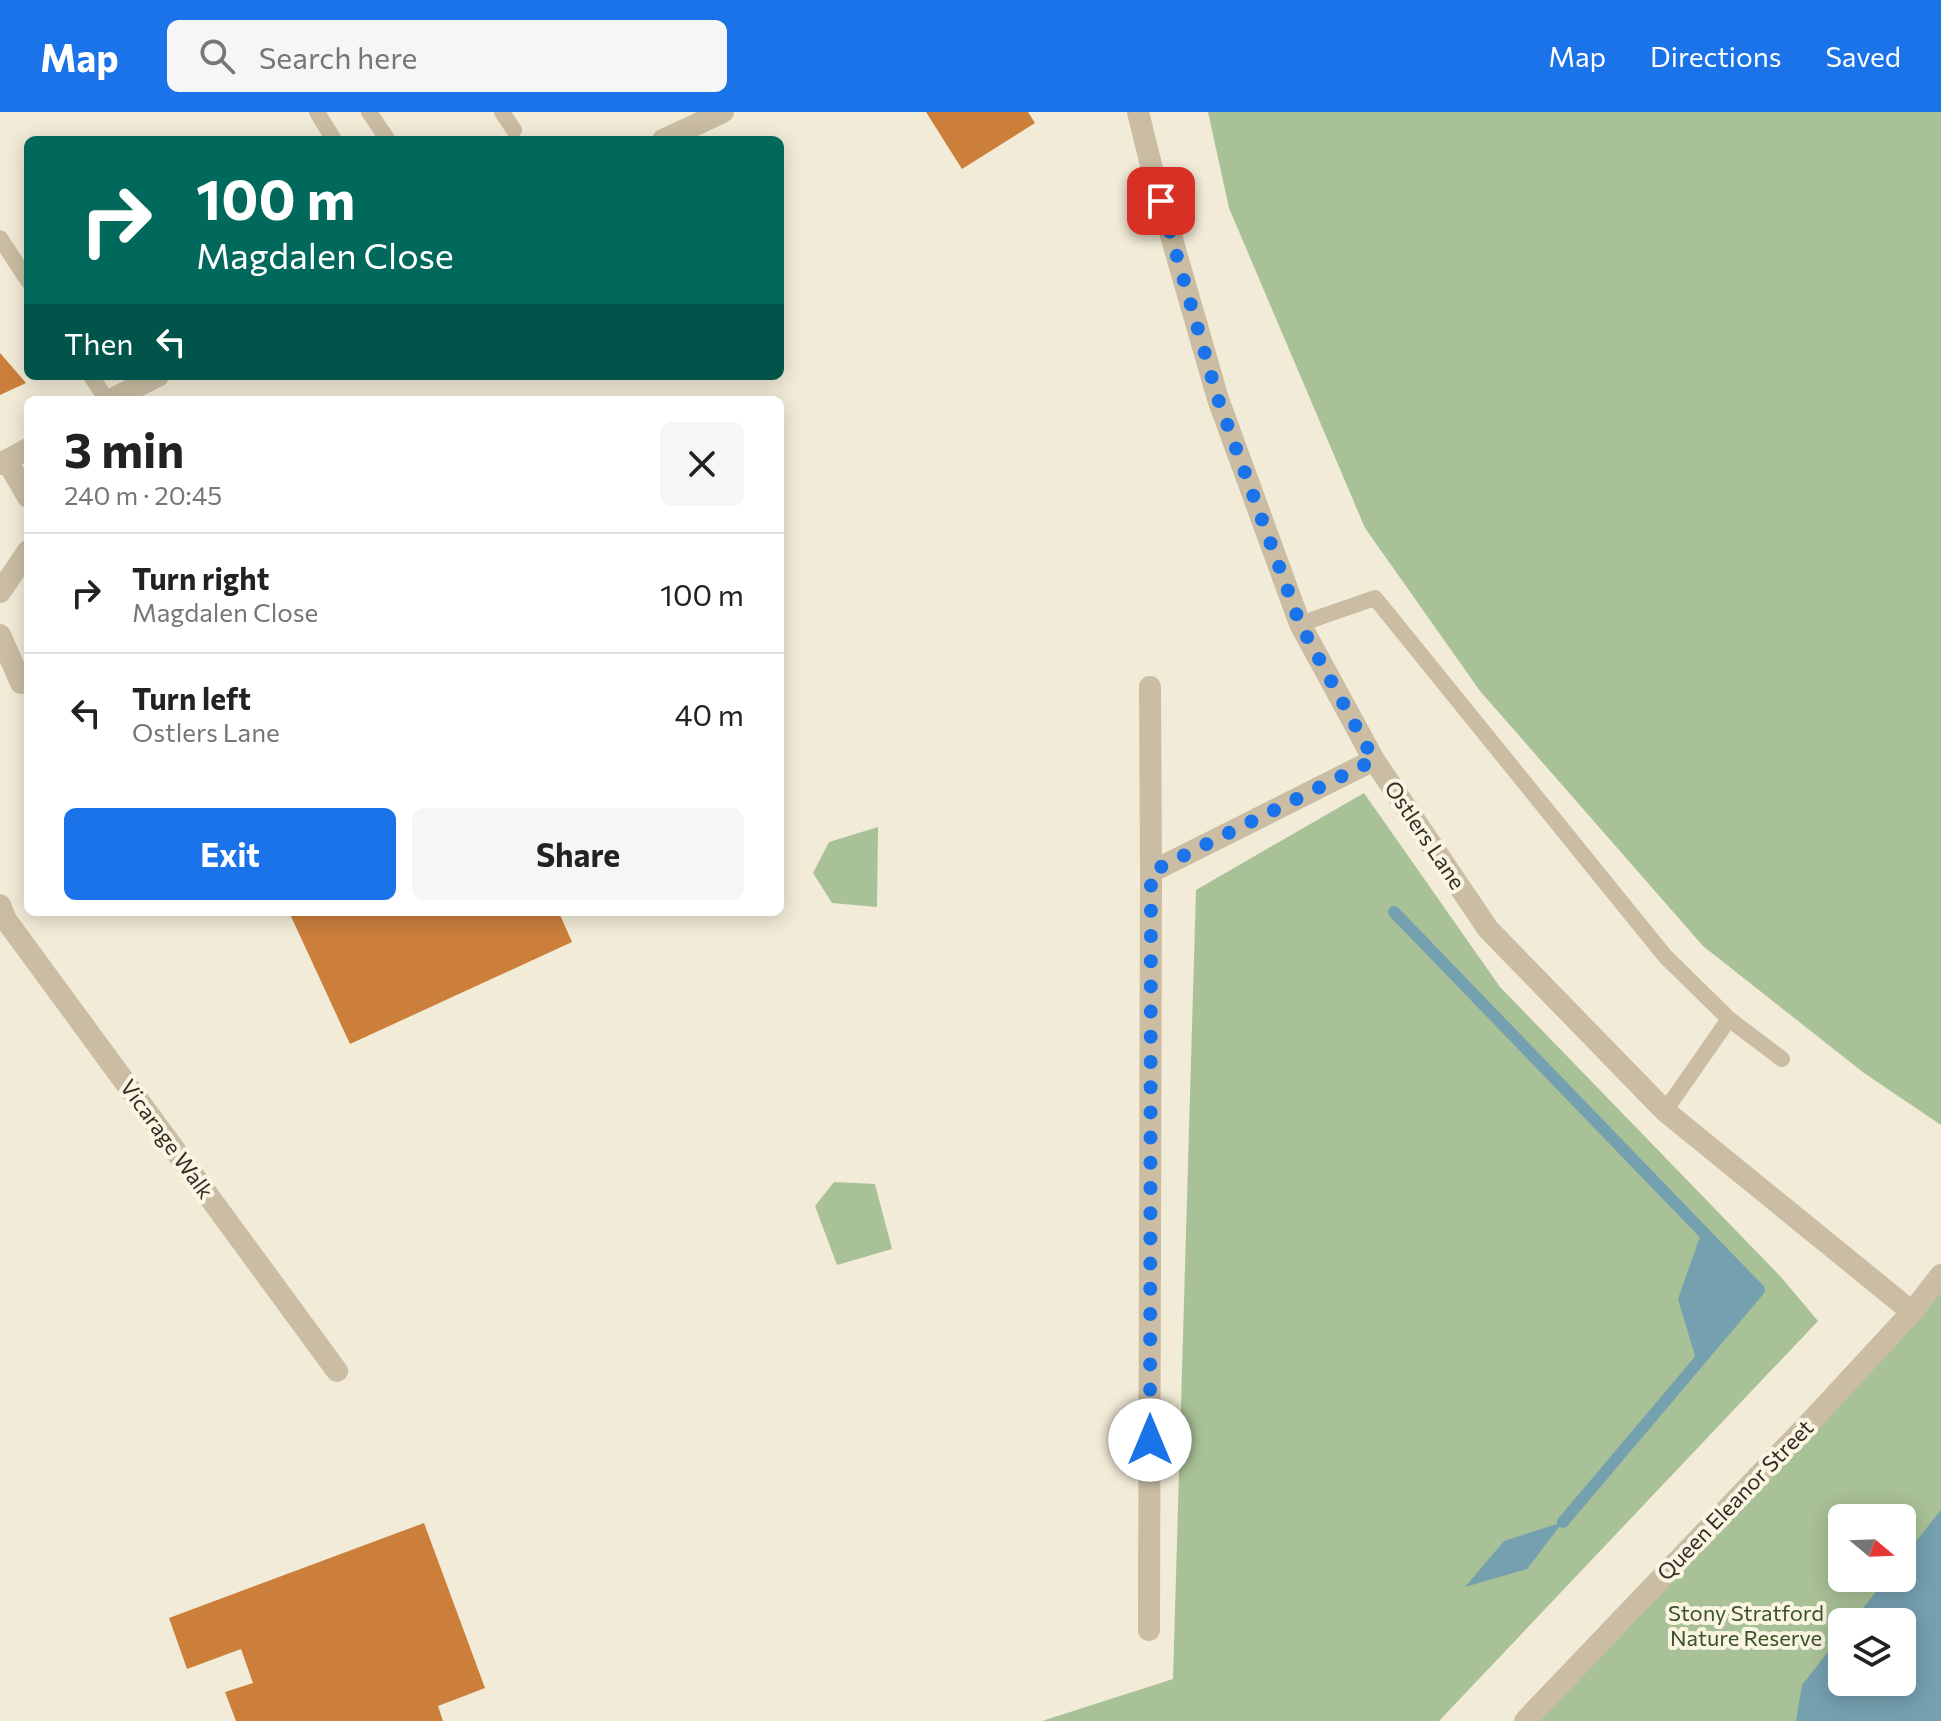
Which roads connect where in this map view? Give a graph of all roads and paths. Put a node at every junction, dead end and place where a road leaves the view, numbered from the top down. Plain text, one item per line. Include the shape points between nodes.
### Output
1 (317, 112) edge
2 (369, 112) edge
3 (502, 112) edge
4 (723, 112) edge
5 (1138, 112) edge
6 (514, 130) dead end
7 (332, 136) edge
8 (385, 136) edge
9 (672, 136) edge
10 (0, 238) edge
11 (24, 275) edge
12 (150, 380) edge
13 (116, 396) edge
14 (24, 451) edge
15 (4, 463) edge
16 (24, 491) edge
17 (24, 557) edge
18 (0, 592) edge
19 (1300, 624) junction
20 (0, 635) edge
21 (21, 683) dead end
22 (1150, 687) dead end
23 (1374, 760) junction
24 (1151, 872) junction
25 (0, 905) edge
26 (1729, 1019) junction
27 (1782, 1059) dead end
28 (1665, 1111) junction
29 (1941, 1275) edge
30 (1912, 1312) junction
31 (337, 1371) dead end
32 (1149, 1630) dead end
33 (1525, 1721) edge

1 - 7 lane
2 - 8 lane
3 - 6 lane
4 - 9 street
5 - 19 street, Ostlers Lane via 1218,399
10 - 11 lane
12 - 13 street
14 - 15 street
15 - 16 street
17 - 18 street
19 - 23 street, Ostlers Lane
19 - 26 lane via 1375,598 1665,956
20 - 21 street
22 - 24 street
23 - 24 street
23 - 28 street, Ostlers Lane via 1488,929
24 - 32 street
25 - 31 street, Vicarage Walk
26 - 27 lane
26 - 28 lane
28 - 30 street, Ostlers Lane
29 - 30 street, Queen Eleanor Street
30 - 33 street, Queen Eleanor Street

